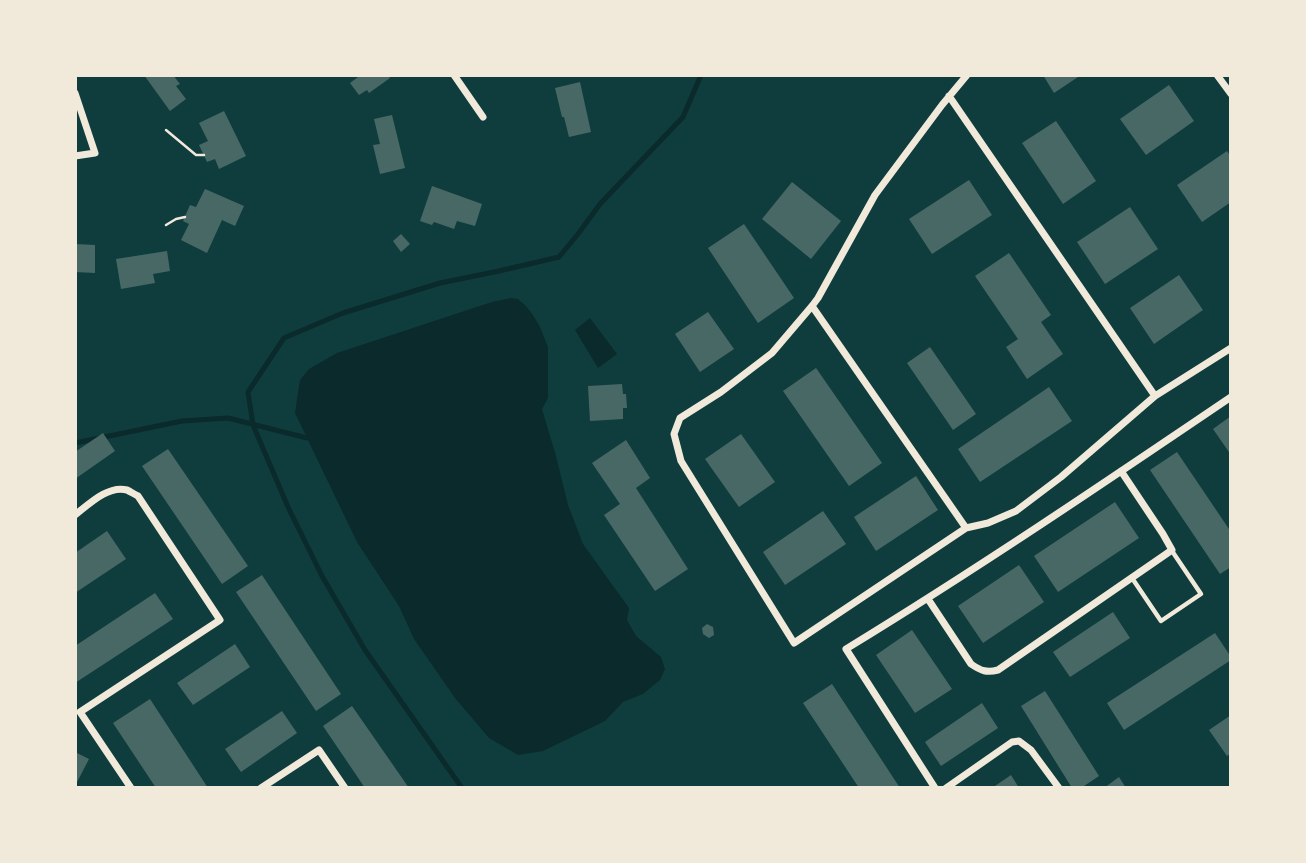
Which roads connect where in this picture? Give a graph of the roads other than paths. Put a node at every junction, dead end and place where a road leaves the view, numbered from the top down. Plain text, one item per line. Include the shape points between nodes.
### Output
1 (454, 75) edge
2 (967, 75) edge
3 (1217, 75) edge
4 (75, 93) edge
5 (1231, 94) edge
6 (950, 96) junction
7 (483, 117) dead end
8 (75, 156) edge
9 (812, 306) junction
10 (1231, 348) edge
11 (1155, 396) junction
12 (1231, 397) edge
13 (1121, 471) junction
14 (75, 515) edge
15 (966, 528) junction
16 (1172, 550) junction
17 (1132, 578) junction
18 (928, 599) junction
19 (131, 788) edge
20 (261, 788) edge
21 (345, 788) edge
22 (935, 788) edge
23 (946, 788) edge
24 (1059, 788) edge

1 - 7 street
2 - 6 street
3 - 5 street
4 - 8 street via 95,153
6 - 9 street via 874,195
6 - 11 street
9 - 15 street
9 - 15 street via 772,353 680,418 674,433 681,461 794,643
10 - 11 street
11 - 15 street via 1016,511
12 - 13 street
13 - 16 street
13 - 18 street
14 - 19 street via 113,490 138,496 220,620 80,712
16 - 17 street
16 - 17 lane via 1201,594 1191,601 1161,621
17 - 18 street via 990,672 971,664
18 - 22 street via 846,649
20 - 21 street via 319,750
23 - 24 street via 1019,741

